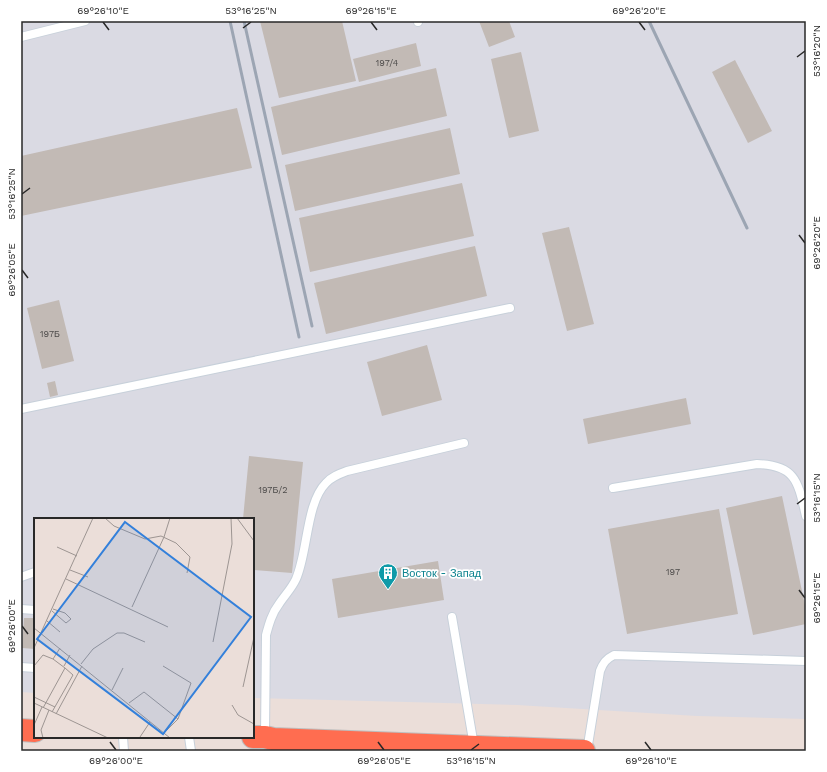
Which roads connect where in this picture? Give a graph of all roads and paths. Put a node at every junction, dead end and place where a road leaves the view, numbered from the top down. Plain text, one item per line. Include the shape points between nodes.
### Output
1 (85, 21) edge
2 (21, 37) edge
3 (510, 308) dead end
4 (21, 409) edge
5 (464, 443) dead end
6 (613, 488) dead end
7 (806, 516) edge
8 (34, 572) edge
9 (21, 577) edge
10 (21, 609) edge
11 (34, 610) edge
12 (452, 617) dead end
13 (806, 661) edge
14 (21, 667) edge
15 (34, 668) edge
16 (21, 730) edge
17 (34, 731) edge
18 (123, 738) edge
19 (189, 738) edge
20 (267, 741) edge
21 (474, 746) junction
22 (124, 751) edge
23 (192, 751) edge
24 (586, 751) edge

1 - 2 lane
3 - 4 lane
5 - 20 lane via 347,471 326,483 318,493 296,581 278,604 266,635
6 - 7 lane via 756,464 770,464 783,468 799,486
8 - 9 lane
10 - 11 lane
12 - 21 lane
13 - 24 lane via 614,655 602,664
14 - 15 lane
16 - 17 highway
18 - 22 lane
19 - 23 lane
20 - 21 highway
21 - 24 highway

